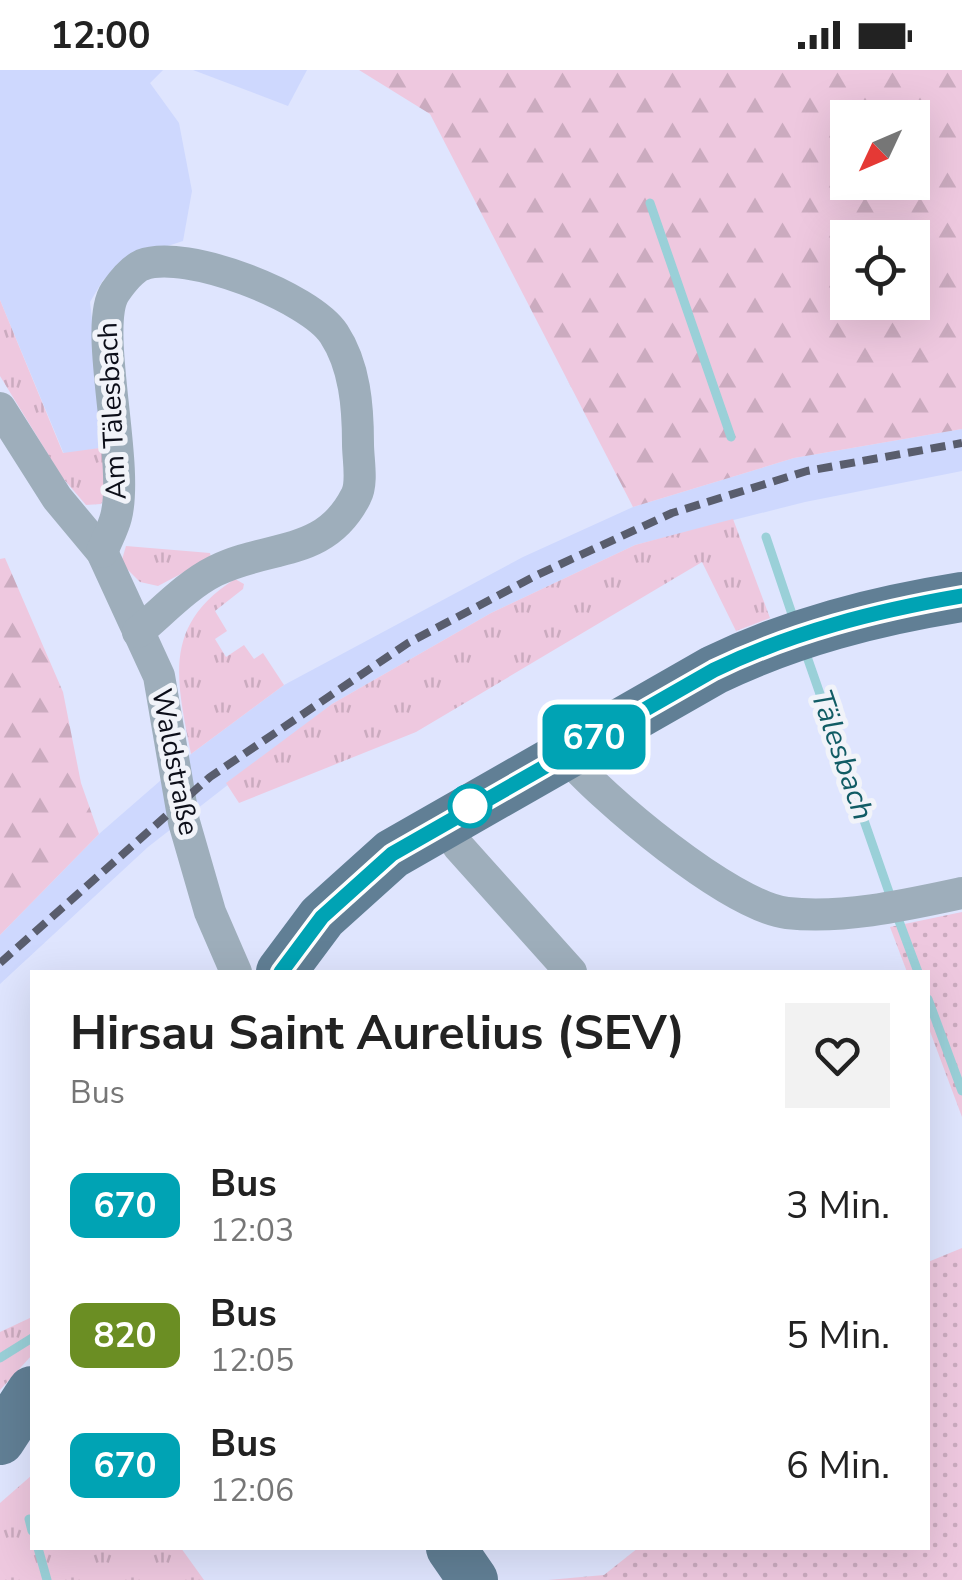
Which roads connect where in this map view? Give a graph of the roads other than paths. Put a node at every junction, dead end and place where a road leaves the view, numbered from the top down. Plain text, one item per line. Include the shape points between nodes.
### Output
1 (0, 408) edge
2 (102, 552) junction
3 (962, 596) edge
4 (138, 632) junction
5 (564, 753) junction
6 (458, 846) dead end
7 (962, 894) edge
8 (235, 970) edge
9 (282, 970) edge
10 (569, 970) edge
11 (30, 1394) edge
12 (30, 1429) edge
13 (0, 1441) edge
14 (452, 1550) edge
15 (473, 1580) edge

1 - 2 street, Waldstraße via 57,498
2 - 4 street, Waldstraße
2 - 4 street, Am Tälesbach via 117,515 108,308 130,274 143,265 188,260 218,268 288,300 333,332 358,406 358,493 333,528 309,545 252,555 212,572
3 - 5 main road via 761,648
4 - 8 street, Waldstraße via 158,676 184,822
5 - 7 street via 648,833 718,881 782,912 874,910
5 - 9 main road via 392,854 322,917
6 - 10 street
11 - 13 main road
12 - 13 main road
14 - 15 main road

